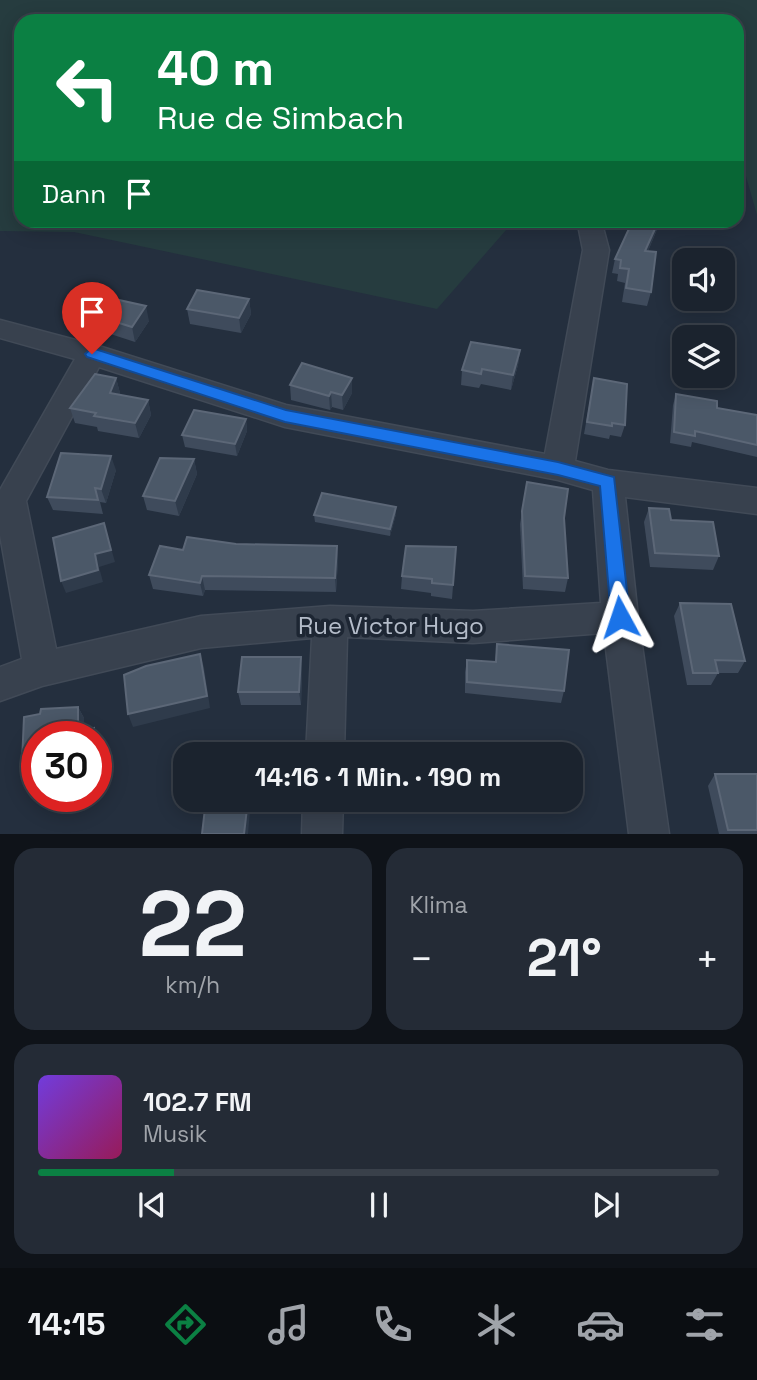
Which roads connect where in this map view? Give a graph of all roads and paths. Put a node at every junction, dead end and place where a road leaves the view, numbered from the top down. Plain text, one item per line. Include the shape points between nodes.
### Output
1 (591, 228) edge
2 (0, 329) edge
3 (92, 354) junction
4 (558, 468) junction
5 (608, 482) junction
6 (5, 501) edge
7 (757, 501) edge
8 (620, 617) junction
9 (330, 621) junction
10 (43, 669) junction
11 (0, 684) edge
12 (325, 742) edge
13 (323, 812) edge
14 (322, 834) edge
15 (649, 834) edge

1 - 4 street via 596,250
2 - 3 street
3 - 4 street via 285,416
3 - 6 street
4 - 5 street
5 - 7 street
5 - 8 street
6 - 10 street
8 - 9 street, Rue Victor Hugo via 473,627
8 - 15 street
9 - 10 street, Rue Victor Hugo via 201,632
9 - 12 street
10 - 11 street, Rue Victor Hugo
13 - 14 street

